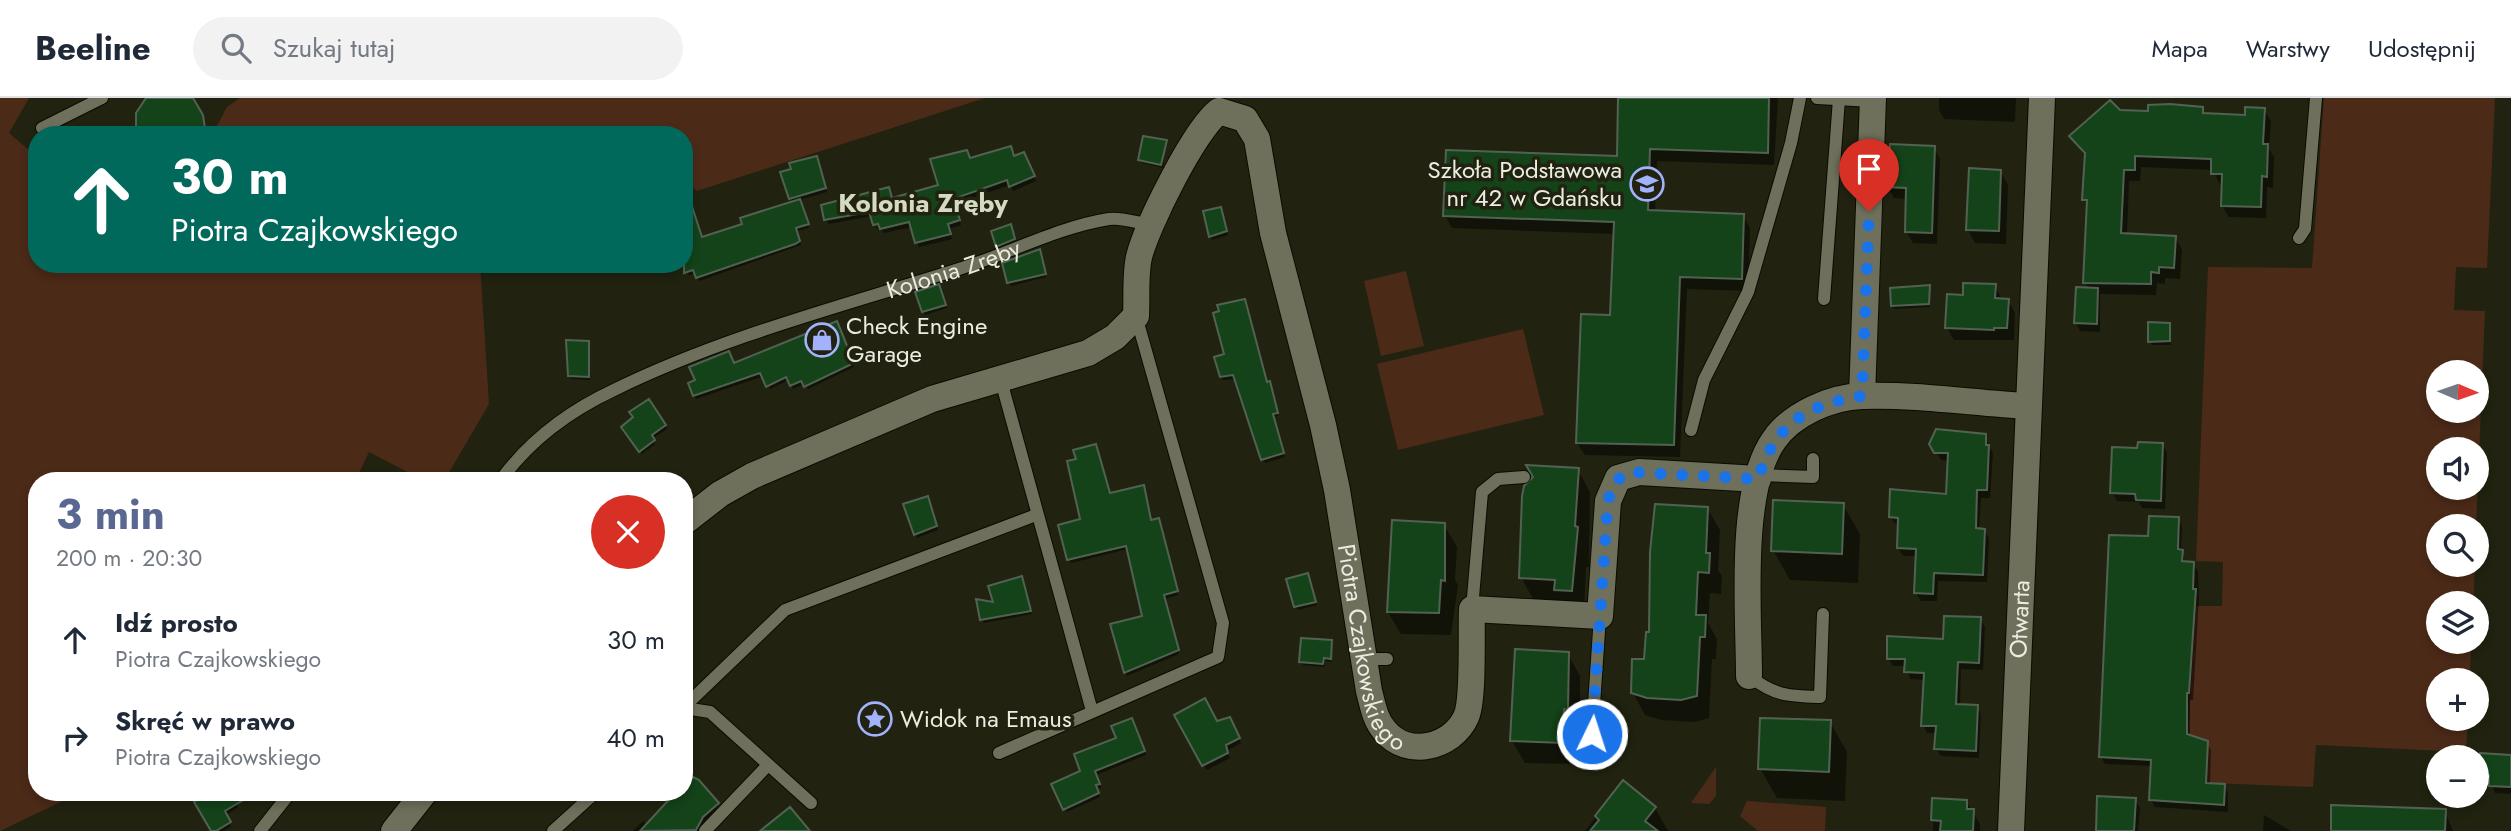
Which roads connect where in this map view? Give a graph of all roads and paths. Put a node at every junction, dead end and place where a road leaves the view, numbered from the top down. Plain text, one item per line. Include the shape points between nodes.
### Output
1 (102, 98) edge
2 (1800, 98) edge
3 (1817, 98) edge
4 (2042, 98) edge
5 (2316, 98) edge
6 (1839, 99) edge
7 (1873, 100) edge
8 (1220, 104) edge
9 (46, 126) edge
10 (1151, 225) junction
11 (2299, 238) dead end
12 (1825, 299) dead end
13 (1136, 316) junction
14 (1000, 376) junction
15 (1862, 396) junction
16 (2028, 406) junction
17 (1691, 430) dead end
18 (1813, 459) dead end
19 (507, 472) edge
20 (1524, 477) dead end
21 (1759, 477) junction
22 (693, 515) edge
23 (1036, 515) junction
24 (1472, 609) junction
25 (1822, 614) dead end
26 (1600, 616) junction
27 (1749, 676) joint
28 (693, 699) edge
29 (693, 709) edge
30 (1092, 710) junction
31 (1592, 734) dead end
32 (999, 753) dead end
33 (768, 765) junction
34 (284, 801) edge
35 (418, 801) edge
36 (586, 801) edge
37 (811, 803) dead end
38 (260, 831) edge
39 (394, 831) edge
40 (553, 831) edge
41 (705, 831) edge
42 (2011, 831) edge

1 - 9 lane
2 - 17 lane via 1748,292 1704,380
3 - 6 lane
4 - 16 street, Otwarta
5 - 11 lane via 2305,229
6 - 7 lane
6 - 12 lane
7 - 15 street
8 - 10 street
8 - 24 street, Piotra Czajkowskiego via 1245,119 1257,139 1273,233 1375,659 1376,719 1393,740 1416,748 1441,741 1467,715
10 - 13 street via 1139,257
10 - 19 lane, Kolonia Zręby via 1113,219 1090,223 736,340 613,390 539,436
13 - 14 street via 1115,337 1088,353
13 - 30 lane via 1223,623 1218,657
14 - 22 street via 932,399 752,476
14 - 23 lane
15 - 16 street
15 - 21 street via 1818,406 1794,420 1774,440
16 - 42 street, Otwarta
18 - 21 lane via 1813,477
20 - 24 lane via 1498,479 1482,492
21 - 26 street via 1639,472 1618,478 1608,501
21 - 27 street via 1750,533
23 - 28 lane via 785,610
23 - 30 lane
24 - 26 street
25 - 27 lane via 1820,697 1768,691
26 - 31 lane
29 - 33 lane via 710,712
30 - 32 lane
33 - 37 lane
33 - 41 lane
34 - 38 lane
35 - 39 street
36 - 40 lane

